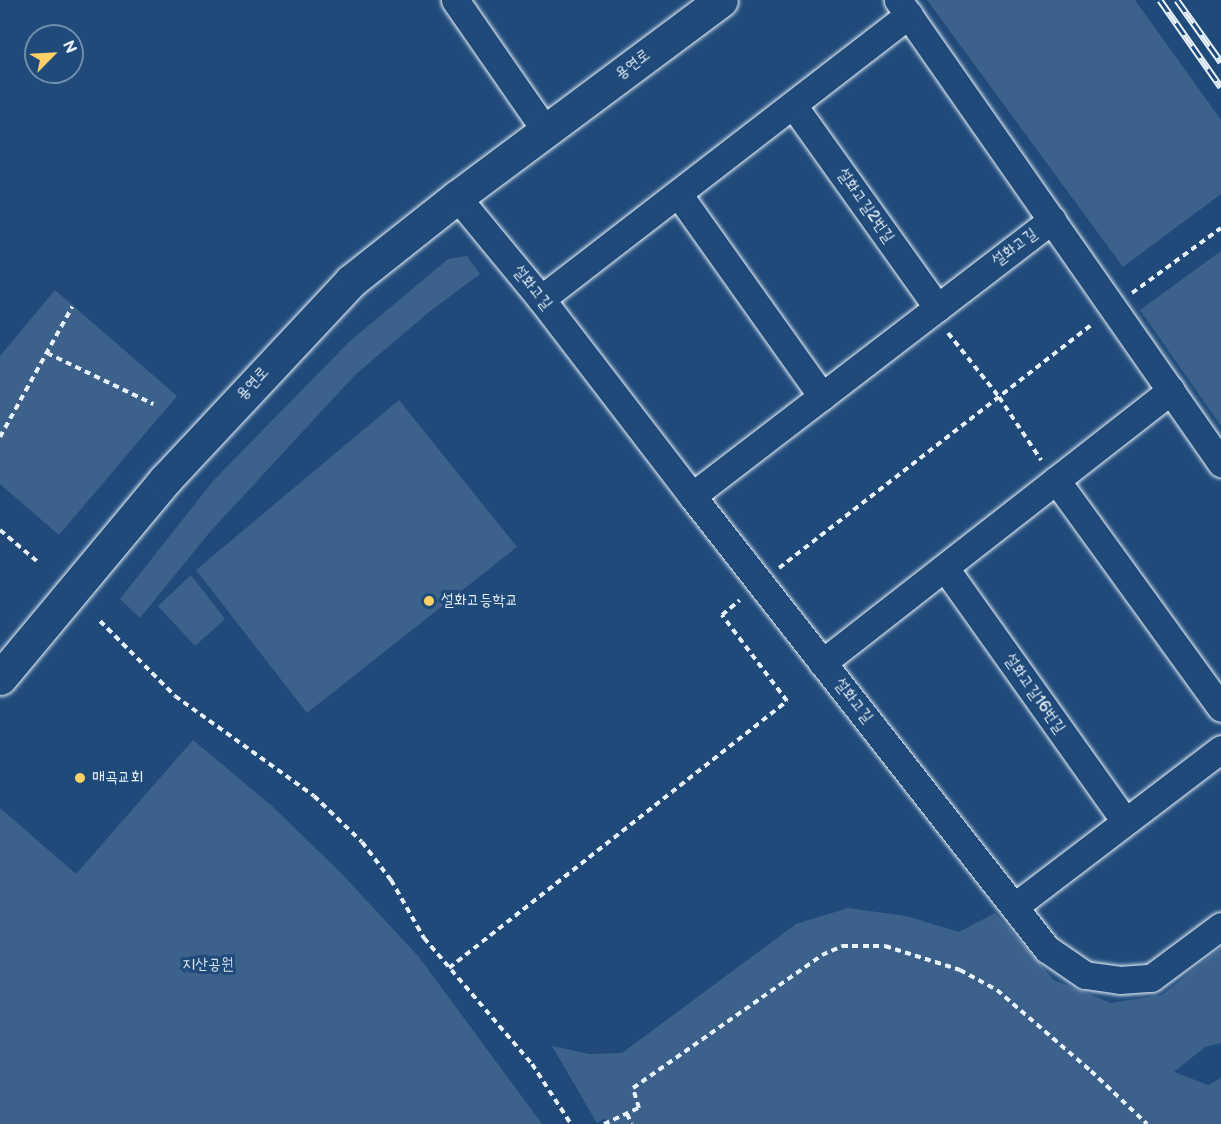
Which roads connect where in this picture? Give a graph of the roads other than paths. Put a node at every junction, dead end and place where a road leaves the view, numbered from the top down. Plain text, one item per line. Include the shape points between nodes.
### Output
1 (455, 0) edge
2 (721, 0) edge
3 (903, 7) edge
4 (793, 105) junction
5 (545, 130) junction
6 (679, 195) junction
7 (457, 197) junction
8 (1052, 220) junction
9 (542, 299) junction
10 (938, 308) junction
11 (1171, 390) junction
12 (822, 396) junction
13 (1221, 463) edge
14 (1049, 472) junction
15 (692, 496) junction
16 (945, 568) junction
17 (822, 663) junction
18 (0, 678) edge
19 (1221, 708) edge
20 (1221, 749) edge
21 (1124, 820) junction
22 (1016, 906) junction
23 (1221, 926) edge

1 - 5 street
2 - 5 street, 용연로
3 - 4 street
3 - 8 street, 설화고길
4 - 6 street
4 - 10 street, 설화고길2번길
5 - 7 street, 용연로
6 - 9 street
6 - 12 street
7 - 9 street, 설화고길
7 - 18 street, 용연로 via 351,281 319,314 165,480
8 - 10 street, 설화고길
8 - 11 street, 설화고길
9 - 15 street, 설화고길
10 - 12 street, 설화고길
11 - 13 street, 설화고길
11 - 14 street
12 - 15 street, 설화고길
14 - 16 street
14 - 19 street
15 - 17 street, 설화고길
16 - 17 street
16 - 21 street, 설화고길16번길
17 - 22 street, 설화고길
20 - 21 street
21 - 22 street
22 - 23 street, 설화고길 via 1047,949 1085,975 1120,980 1151,978

